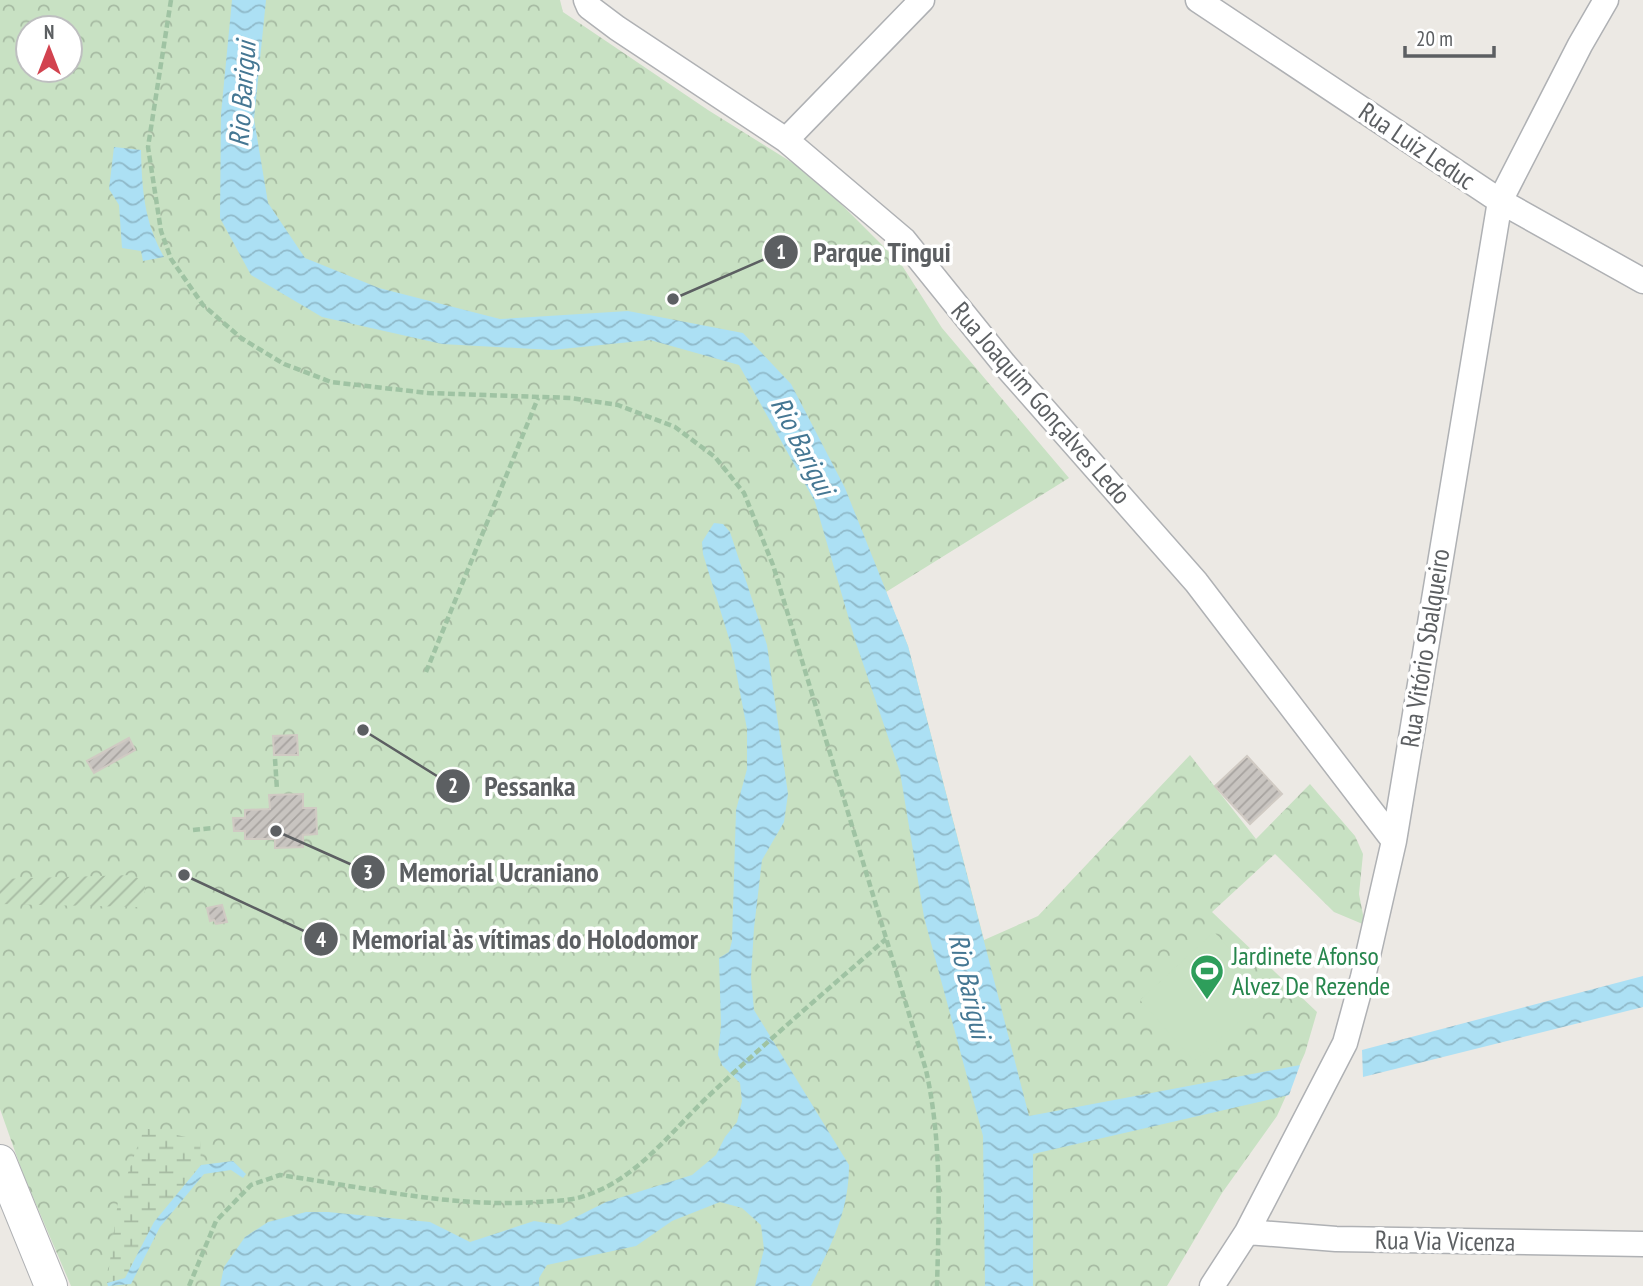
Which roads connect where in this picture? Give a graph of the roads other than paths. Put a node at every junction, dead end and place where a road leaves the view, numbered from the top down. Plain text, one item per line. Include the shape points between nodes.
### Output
1 (922, 0) edge
2 (1198, 0) edge
3 (1606, 0) edge
4 (588, 3) edge
5 (786, 140) junction
6 (1500, 201) junction
7 (1643, 281) edge
8 (1394, 841) junction
9 (0, 1161) edge
10 (8, 1197) edge
11 (1247, 1231) junction
12 (1643, 1244) edge
13 (51, 1286) edge
14 (1212, 1286) edge

1 - 5 street
2 - 6 street, Rua Luiz Leduc
3 - 6 street, Rua Vitório Sbalqueiro
4 - 5 street, Rua Joaquim Gonçalves Ledo via 617,28
5 - 8 street, Rua Joaquim Gonçalves Ledo via 904,240 1004,365 1196,582
6 - 7 street, Rua Luiz Leduc
6 - 8 street, Rua Vitório Sbalqueiro
8 - 11 street, Rua Vitório Sbalqueiro via 1345,1043
9 - 10 street
10 - 13 street
11 - 12 street, Rua Via Vicenza via 1336,1240
11 - 14 street, Rua Vitório Sbalqueiro

